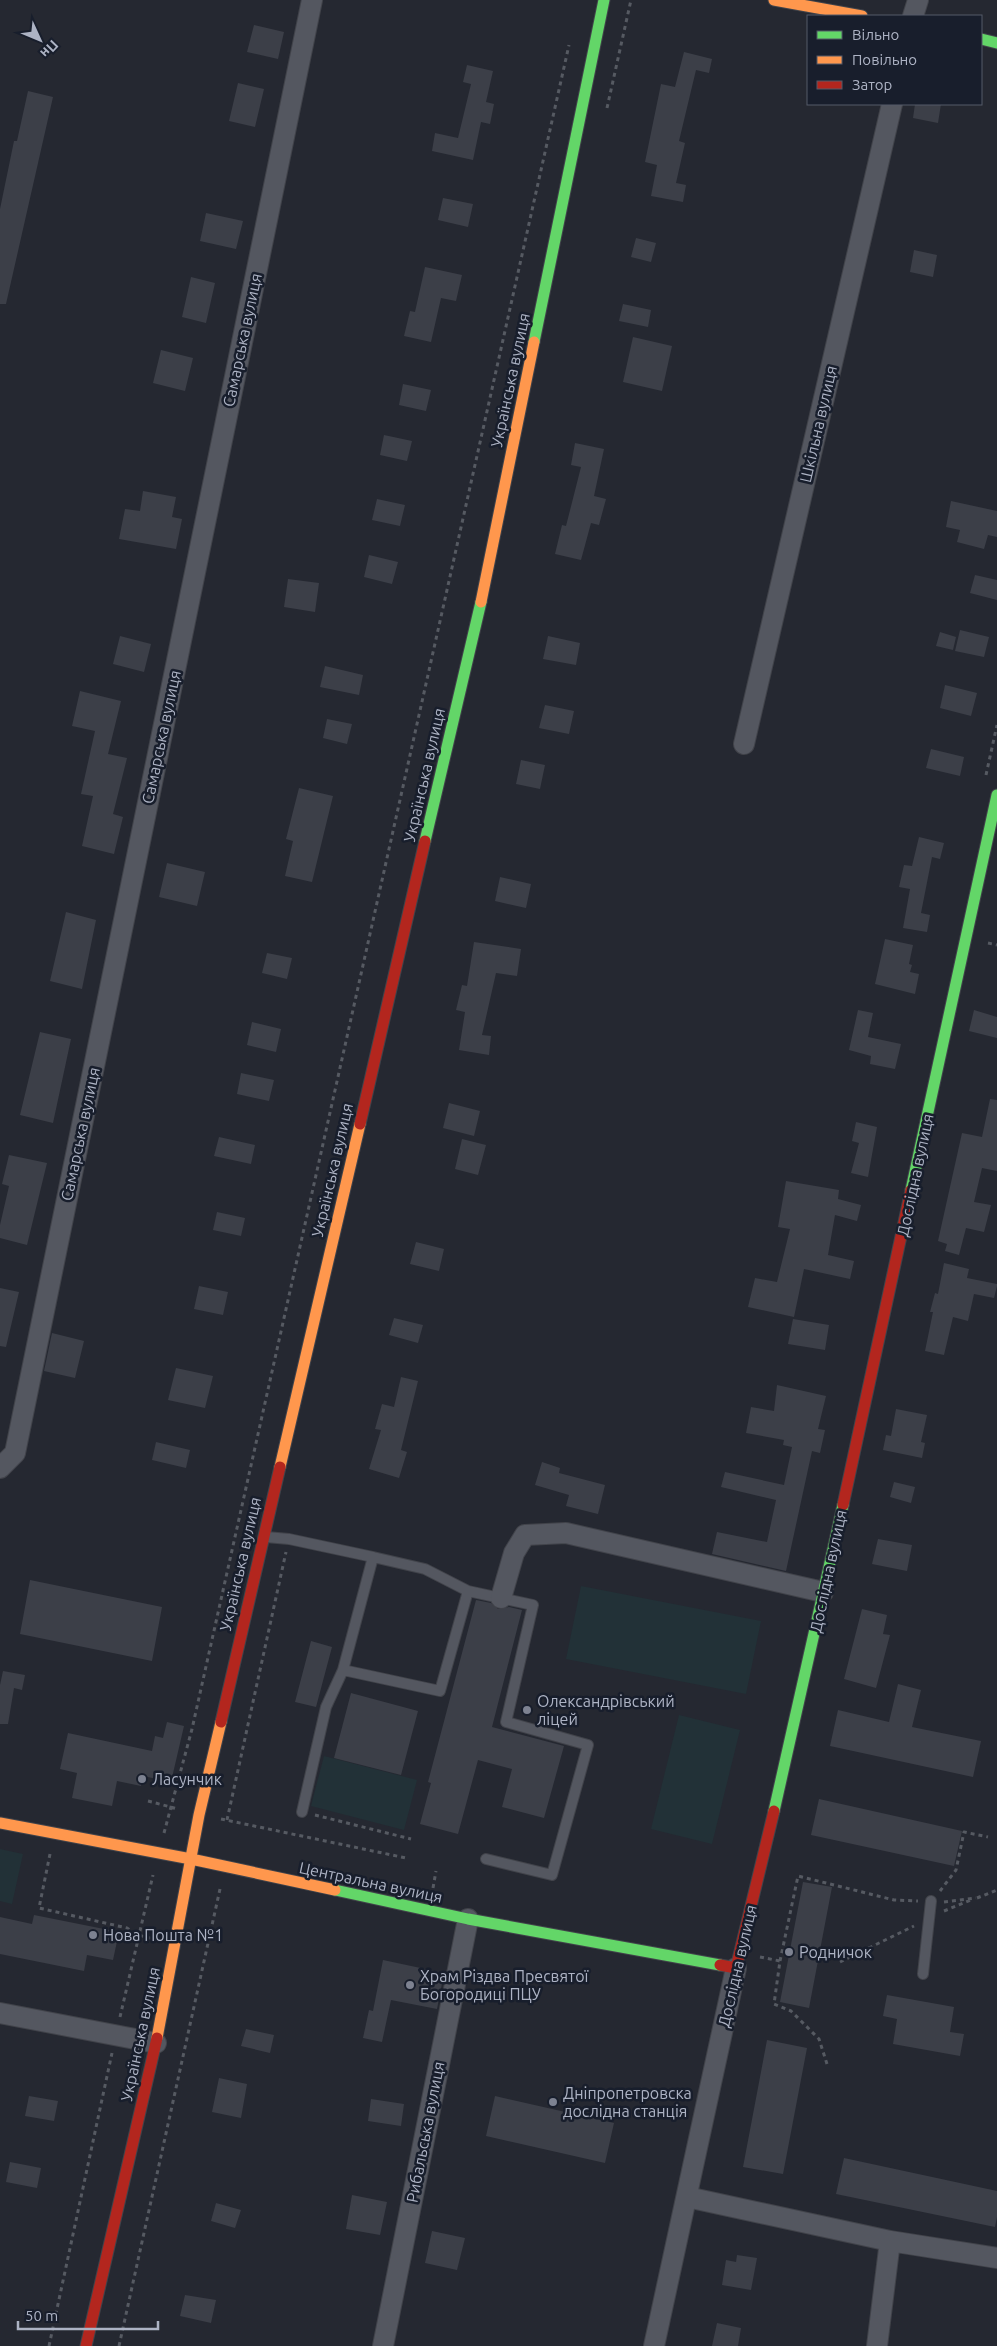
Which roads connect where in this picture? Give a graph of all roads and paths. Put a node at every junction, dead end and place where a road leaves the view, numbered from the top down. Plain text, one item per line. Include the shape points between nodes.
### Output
1 (312, 0) edge
2 (604, 0) edge
3 (774, 0) edge
4 (918, 0) edge
5 (856, 15) edge
6 (913, 15) edge
7 (571, 38) dead end
8 (982, 39) edge
9 (997, 43) edge
10 (892, 105) edge
11 (997, 725) edge
12 (744, 744) dead end
13 (984, 783) dead end
14 (997, 795) edge
15 (0, 1468) edge
16 (263, 1537) junction
17 (373, 1557) junction
18 (468, 1591) junction
19 (823, 1592) junction
20 (501, 1598) junction
21 (343, 1670) junction
22 (148, 1801) dead end
23 (172, 1807) junction
24 (302, 1812) joint
25 (199, 1815) junction
26 (0, 1823) edge
27 (54, 1834) junction
28 (988, 1837) dead end
29 (411, 1839) dead end
30 (158, 1854) junction
31 (406, 1858) dead end
32 (191, 1859) junction
33 (486, 1859) dead end
34 (229, 1868) junction
35 (436, 1870) dead end
36 (425, 1887) dead end
37 (433, 1888) junction
38 (442, 1890) dead end
39 (976, 1898) dead end
40 (932, 1902) junction
41 (468, 1919) junction
42 (138, 1935) junction
43 (175, 1944) junction
44 (738, 1960) junction
45 (780, 1961) junction
46 (923, 1974) dead end
47 (0, 2014) edge
48 (116, 2036) junction
49 (156, 2043) junction
50 (827, 2064) dead end
51 (686, 2196) junction
52 (890, 2240) junction
53 (997, 2258) edge
54 (48, 2346) edge
55 (86, 2346) edge
56 (119, 2346) edge
57 (383, 2346) edge
58 (654, 2346) edge
59 (877, 2346) edge

1 - 15 street, Самарська вулиця via 15,1453
2 - 16 street, Українська вулиця via 484,588
3 - 5 street
4 - 6 street
7 - 23 path via 225,1585
8 - 9 street
10 - 12 street, Шкільна вулиця
11 - 13 path
14 - 19 street, Дослідна вулиця
16 - 17 lane via 289,1539
16 - 25 street, Українська вулиця
17 - 18 lane via 425,1569
17 - 21 lane
18 - 20 lane
18 - 21 lane via 440,1691
19 - 20 street via 566,1532 525,1535 514,1553
19 - 44 street, Дослідна вулиця
20 - 33 lane via 533,1605 506,1722 588,1745 552,1875
21 - 24 lane via 326,1707
22 - 23 path
23 - 25 path
23 - 30 path
24 - 29 path
25 - 31 path
25 - 32 street, Українська вулиця
26 - 27 street, Центральна вулиця
27 - 30 street, Центральна вулиця
27 - 42 path via 39,1908 127,1928
28 - 40 path via 964,1832 956,1870
30 - 32 street, Центральна вулиця
30 - 42 path
32 - 34 street, Центральна вулиця
32 - 43 street, Українська вулиця
34 - 41 street, Центральна вулиця
34 - 56 path via 228,1876 223,1876
35 - 37 path
36 - 37 path
37 - 38 path
39 - 40 path
40 - 45 path via 894,1900 798,1876
40 - 46 lane
41 - 44 street, Центральна вулиця
41 - 57 street, Рибальська вулиця
42 - 43 path
42 - 48 path
43 - 49 street, Українська вулиця
44 - 45 path
44 - 51 street, Дослідна вулиця
45 - 50 path via 774,2004 791,2011 818,2039
47 - 48 street
48 - 49 street
48 - 54 path
49 - 55 street, Українська вулиця
51 - 52 street
51 - 58 street, Дослідна вулиця
52 - 53 street
52 - 59 street

